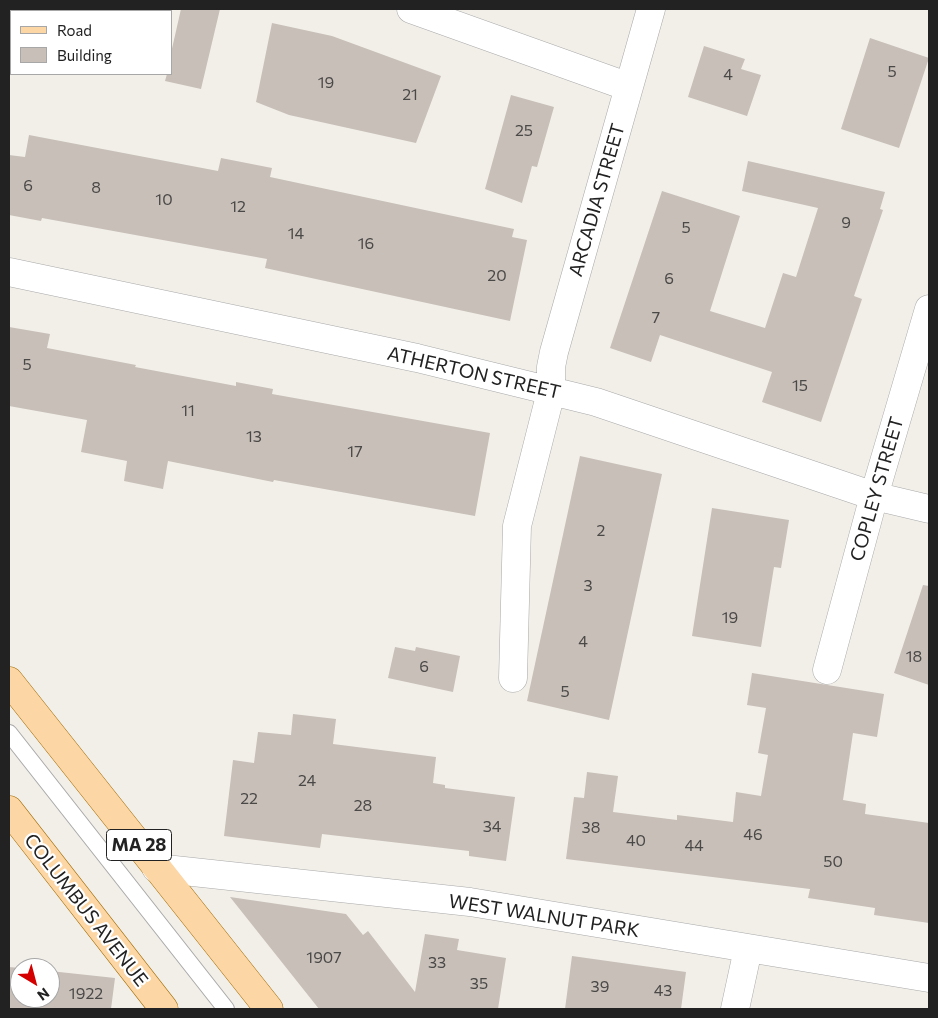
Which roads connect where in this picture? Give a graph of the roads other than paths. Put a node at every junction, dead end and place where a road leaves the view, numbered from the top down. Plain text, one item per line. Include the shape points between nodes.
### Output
1 (411, 9) edge
2 (651, 9) edge
3 (629, 87) junction
4 (9, 272) edge
5 (929, 309) edge
6 (551, 392) junction
7 (874, 496) junction
8 (929, 509) edge
9 (828, 670) dead end
10 (513, 678) dead end
11 (9, 681) edge
12 (9, 733) edge
13 (9, 810) edge
14 (19, 837) edge
15 (156, 868) junction
16 (748, 949) junction
17 (929, 978) edge
18 (164, 1009) edge
19 (226, 1009) edge
20 (269, 1009) edge
21 (735, 1009) edge

1 - 3 street
2 - 3 street, ARCADIA STREET
3 - 6 street, ARCADIA STREET via 554,352
4 - 6 street, ATHERTON STREET via 417,358
5 - 7 street, COPLEY STREET
6 - 7 street, ATHERTON STREET via 605,405
6 - 10 street, ARCADIA STREET via 517,526
7 - 8 street, ATHERTON STREET
7 - 9 street, COPLEY STREET
11 - 15 main road, MA 28
12 - 19 lane
13 - 14 main road, COLUMBUS AVENUE
14 - 18 main road, COLUMBUS AVENUE
15 - 16 street, WEST WALNUT PARK via 470,902
15 - 20 main road, MA 28
16 - 17 street, WEST WALNUT PARK
16 - 21 street

